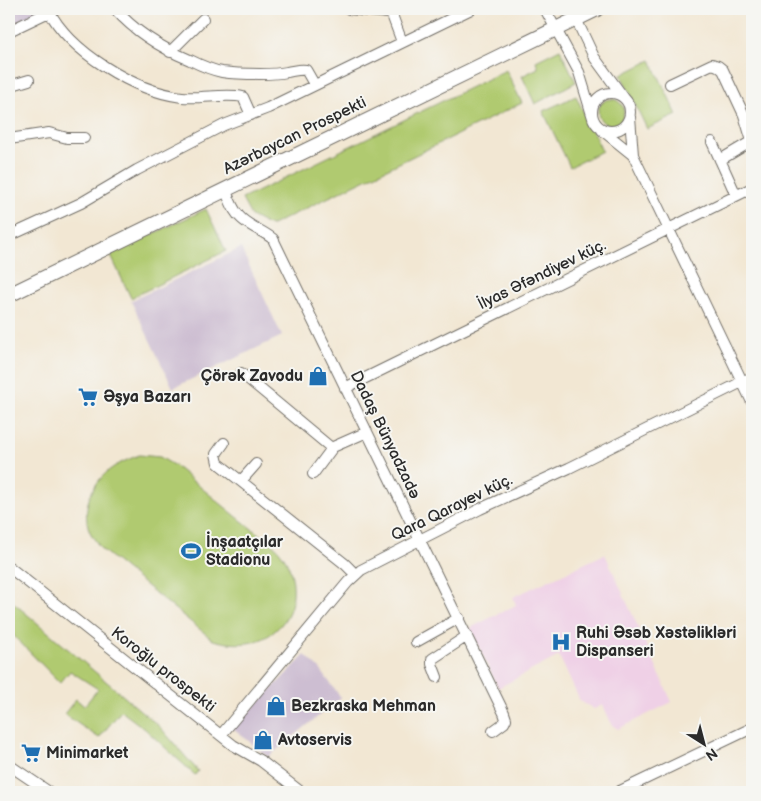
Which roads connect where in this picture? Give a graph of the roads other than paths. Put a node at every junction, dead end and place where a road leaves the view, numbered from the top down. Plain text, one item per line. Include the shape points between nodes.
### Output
1 (115, 9) edge
2 (349, 9) edge
3 (470, 9) edge
4 (545, 9) edge
5 (597, 9) edge
6 (51, 10) edge
7 (203, 19) dead end
8 (576, 19) junction
9 (555, 29) junction
10 (9, 31) edge
11 (402, 42) junction
12 (170, 52) junction
13 (29, 80) dead end
14 (314, 84) junction
15 (670, 84) dead end
16 (9, 86) edge
17 (626, 100) junction
18 (630, 113) junction
19 (251, 115) junction
20 (596, 122) junction
21 (9, 138) edge
22 (84, 138) dead end
23 (712, 142) dead end
24 (633, 155) junction
25 (720, 160) junction
26 (752, 188) edge
27 (225, 190) junction
28 (736, 195) junction
29 (669, 229) junction
30 (9, 236) edge
31 (9, 295) edge
32 (242, 373) dead end
33 (747, 380) edge
34 (345, 388) junction
35 (752, 402) edge
36 (366, 432) junction
37 (224, 443) dead end
38 (333, 447) junction
39 (256, 464) dead end
40 (313, 474) dead end
41 (241, 481) junction
42 (420, 540) junction
43 (9, 567) edge
44 (355, 574) junction
45 (459, 618) junction
46 (467, 636) junction
47 (416, 642) dead end
48 (437, 677) dead end
49 (752, 728) edge
50 (492, 731) dead end
51 (221, 735) junction
52 (9, 765) edge
53 (49, 792) edge
54 (301, 792) edge
55 (618, 792) edge

1 - 12 street via 141,34
2 - 11 street via 392,15
3 - 11 street
4 - 9 street
5 - 8 street, Azərbaycan Prospekti
6 - 10 street
6 - 19 street via 71,40 133,83 167,95 243,97
7 - 12 street
8 - 9 street, Azərbaycan Prospekti
8 - 17 street via 594,57
9 - 20 street via 579,72
9 - 27 street, Azərbaycan Prospekti
11 - 14 street
12 - 14 street via 221,72 262,74 306,70
13 - 16 street
14 - 19 street
15 - 25 street via 712,64 723,70 752,140
17 - 18 street
17 - 20 street via 615,94 602,96 594,105
18 - 20 street via 625,125 618,130 610,131
18 - 24 street
19 - 30 street via 208,133 82,203
20 - 24 street
21 - 22 street via 50,133
23 - 25 street
24 - 29 street
25 - 28 street
26 - 28 street, İlyas Əfəndiyev küç.
27 - 31 street, Azərbaycan Prospekti
27 - 34 street, Dadaş Bünyadzadə via 242,219 273,239
28 - 29 street, İlyas Əfəndiyev küç.
29 - 33 street
29 - 34 street, İlyas Əfəndiyev küç.
32 - 38 street
33 - 35 street
33 - 42 street, Qara Qarayev küç.
34 - 36 street, Dadaş Bünyadzadə
36 - 38 street
36 - 42 street, Dadaş Bünyadzadə
37 - 41 street via 216,454 218,463
38 - 40 street
39 - 41 street
41 - 44 street
42 - 44 street, Qara Qarayev küç.
42 - 45 street, Dadaş Bünyadzadə
43 - 51 street, Koroğlu prospekti
44 - 51 street, Qara Qarayev küç.
45 - 46 street, Dadaş Bünyadzadə
45 - 47 street
46 - 48 street via 432,658
46 - 50 street, Dadaş Bünyadzadə via 506,719
49 - 55 street
51 - 54 street, Koroğlu prospekti
52 - 53 street

